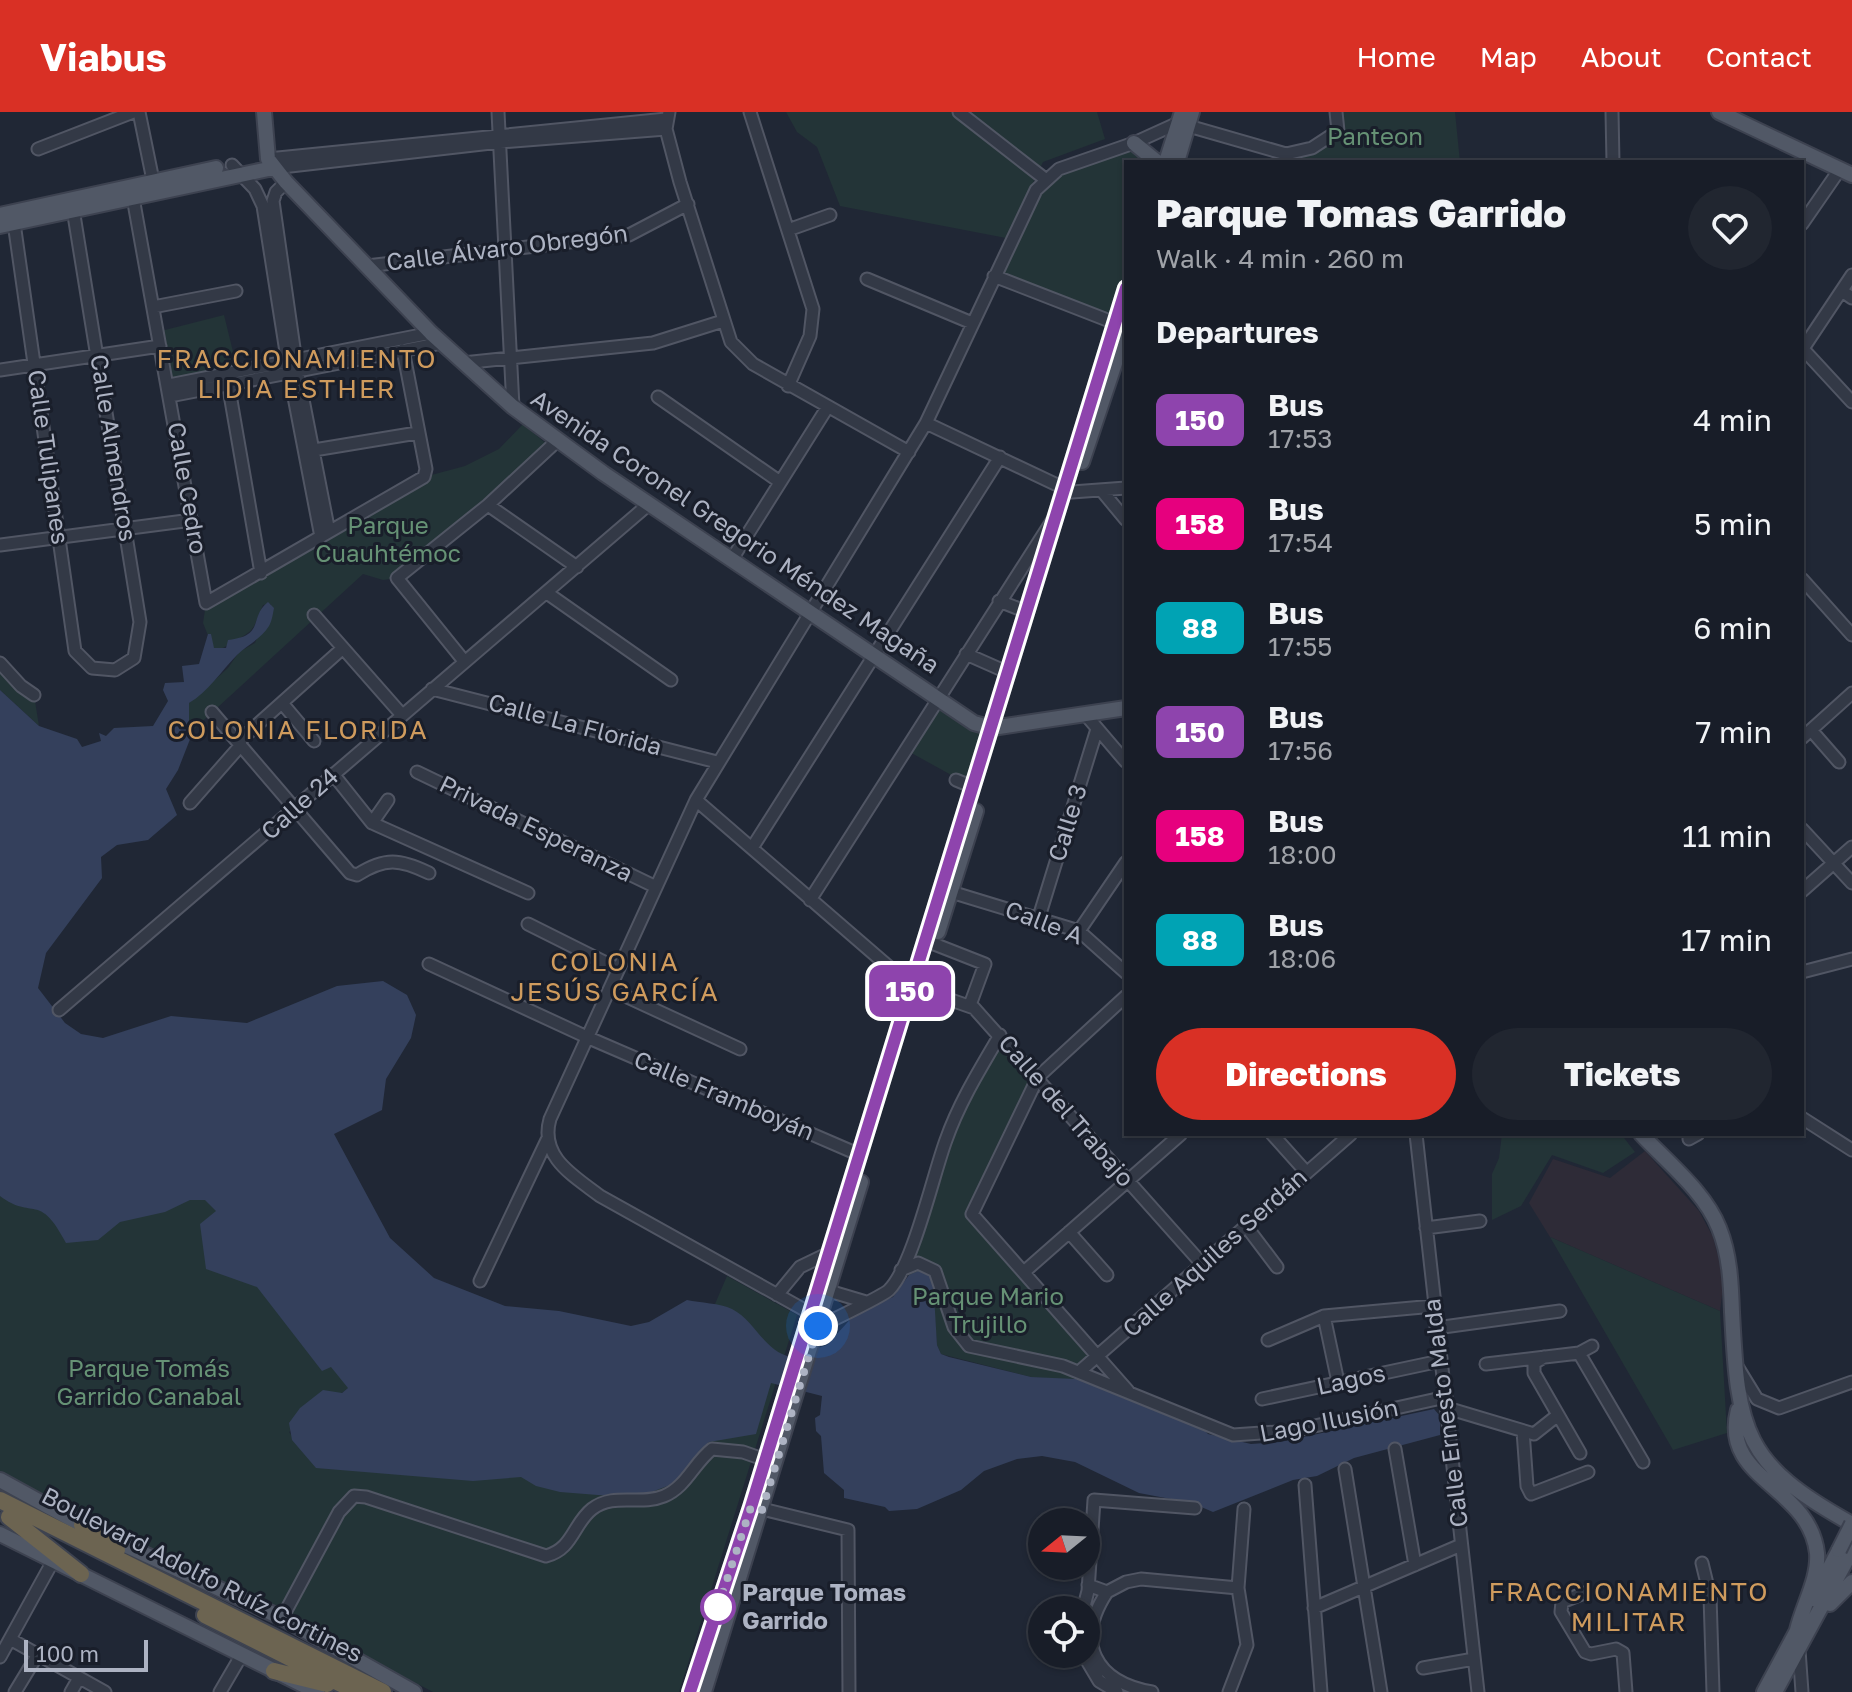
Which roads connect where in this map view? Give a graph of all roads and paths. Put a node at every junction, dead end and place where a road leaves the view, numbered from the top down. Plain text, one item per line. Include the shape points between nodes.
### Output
1 (133, 112) edge
2 (139, 112) edge
3 (264, 112) edge
4 (498, 112) edge
5 (750, 112) edge
6 (959, 112) edge
7 (1336, 112) edge
8 (1612, 112) edge
9 (1719, 112) edge
10 (1185, 118) edge
11 (667, 120) edge
12 (499, 137) junction
13 (1134, 143) junction
14 (38, 149) dead end
15 (1284, 158) edge
16 (1155, 160) edge
17 (1167, 160) edge
18 (1177, 160) edge
19 (1613, 160) edge
20 (270, 163) junction
21 (235, 168) junction
22 (1846, 172) edge
23 (1045, 179) junction
24 (286, 182) junction
25 (154, 185) junction
26 (132, 190) junction
27 (688, 204) junction
28 (73, 209) junction
29 (0, 215) edge
30 (830, 215) dead end
31 (1804, 222) edge
32 (7, 224) edge
33 (788, 230) junction
34 (505, 249) junction
35 (367, 266) junction
36 (1852, 275) edge
37 (994, 276) junction
38 (867, 279) dead end
39 (236, 291) dead end
40 (1847, 294) edge
41 (1124, 301) edge
42 (153, 307) junction
43 (723, 321) junction
44 (972, 323) junction
45 (1120, 326) edge
46 (437, 338) junction
47 (160, 346) junction
48 (1804, 348) edge
49 (403, 350) junction
50 (1804, 352) edge
51 (99, 357) junction
52 (511, 360) junction
53 (462, 363) junction
54 (35, 365) junction
55 (292, 365) junction
56 (0, 370) edge
57 (228, 383) junction
58 (788, 386) junction
59 (170, 391) junction
60 (658, 397) dead end
61 (1852, 402) edge
62 (513, 407) junction
63 (827, 408) junction
64 (926, 423) junction
65 (417, 433) junction
66 (558, 440) junction
67 (310, 451) junction
68 (909, 452) junction
69 (1000, 457) junction
70 (780, 482) junction
71 (1124, 488) edge
72 (1068, 490) junction
73 (1102, 491) junction
74 (649, 504) junction
75 (488, 505) junction
76 (1054, 517) junction
77 (1124, 518) edge
78 (192, 520) junction
79 (126, 528) junction
80 (325, 534) junction
81 (59, 537) junction
82 (1036, 542) junction
83 (0, 545) edge
84 (1044, 556) junction
85 (732, 559) junction
86 (577, 567) junction
87 (261, 573) junction
88 (1804, 584) edge
89 (547, 593) junction
90 (999, 601) junction
91 (810, 612) junction
92 (1027, 612) junction
93 (314, 615) dead end
94 (1852, 635) edge
95 (343, 648) junction
96 (873, 653) junction
97 (966, 654) junction
98 (464, 661) junction
99 (0, 663) edge
100 (108, 671) joint
101 (1009, 673) junction
102 (671, 680) dead end
103 (432, 689) junction
104 (1852, 693) edge
105 (34, 695) dead end
106 (939, 698) junction
107 (282, 703) junction
108 (1124, 708) edge
109 (212, 712) dead end
110 (1085, 714) junction
111 (402, 715) junction
112 (997, 728) junction
113 (1097, 729) junction
114 (1806, 734) edge
115 (314, 741) dead end
116 (240, 743) junction
117 (1124, 760) edge
118 (717, 762) junction
119 (1839, 762) dead end
120 (417, 772) dead end
121 (333, 774) junction
122 (956, 780) dead end
123 (973, 787) junction
124 (388, 800) dead end
125 (696, 800) junction
126 (190, 803) dead end
127 (296, 808) junction
128 (372, 823) junction
129 (1804, 831) edge
130 (1852, 847) edge
131 (752, 848) junction
132 (1834, 862) junction
133 (1124, 865) edge
134 (429, 873) dead end
135 (1852, 883) edge
136 (654, 886) junction
137 (1804, 889) edge
138 (951, 892) junction
139 (528, 893) dead end
140 (810, 900) junction
141 (1039, 917) junction
142 (528, 924) dead end
143 (1079, 931) junction
144 (934, 944) junction
145 (1852, 959) edge
146 (429, 964) dead end
147 (618, 969) junction
148 (1124, 971) edge
149 (1804, 971) edge
150 (915, 988) junction
151 (610, 989) junction
152 (1124, 998) edge
153 (970, 1005) junction
154 (59, 1010) dead end
155 (1000, 1035) junction
156 (589, 1038) junction
157 (740, 1049) dead end
158 (1038, 1077) junction
159 (1804, 1119) edge
160 (1179, 1136) edge
161 (1274, 1136) edge
162 (1349, 1136) edge
163 (1416, 1136) edge
164 (1643, 1136) edge
165 (547, 1140) junction
166 (1852, 1150) edge
167 (860, 1155) junction
168 (1306, 1172) junction
169 (1127, 1180) junction
170 (1480, 1221) dead end
171 (1246, 1226) junction
172 (1426, 1228) junction
173 (1069, 1232) junction
174 (829, 1253) junction
175 (1203, 1265) junction
176 (1277, 1267) dead end
177 (901, 1270) junction
178 (1024, 1272) junction
179 (1107, 1275) dead end
180 (480, 1281) dead end
181 (829, 1291) junction
182 (777, 1295) junction
183 (866, 1302) junction
184 (1434, 1306) junction
185 (1560, 1311) dead end
186 (1324, 1316) junction
187 (814, 1320) junction
188 (1436, 1328) junction
189 (1268, 1340) dead end
190 (1592, 1346) dead end
191 (1579, 1353) junction
192 (1099, 1356) junction
193 (1734, 1356) junction
194 (1544, 1357) junction
195 (1440, 1361) junction
196 (1486, 1364) dead end
197 (1079, 1372) junction
198 (1338, 1382) junction
199 (1852, 1382) edge
200 (1131, 1394) junction
201 (1262, 1399) dead end
202 (1446, 1402) junction
203 (1739, 1406) junction
204 (1558, 1415) junction
205 (1523, 1431) junction
206 (1395, 1449) dead end
207 (1580, 1453) dead end
208 (763, 1459) junction
209 (1643, 1462) dead end
210 (1345, 1469) dead end
211 (1588, 1472) dead end
212 (0, 1480) edge
213 (1305, 1485) dead end
214 (0, 1500) edge
215 (756, 1508) junction
216 (1195, 1508) dead end
217 (1244, 1509) dead end
218 (5, 1514) edge
219 (1852, 1524) edge
220 (82, 1525) junction
221 (0, 1534) edge
222 (1461, 1545) junction
223 (1846, 1552) edge
224 (53, 1561) junction
225 (1702, 1563) dead end
226 (1415, 1565) junction
227 (81, 1574) junction
228 (160, 1580) junction
229 (1852, 1582) edge
230 (1088, 1585) junction
231 (1238, 1588) junction
232 (1365, 1588) junction
233 (1107, 1592) junction
234 (1584, 1593) dead end
235 (1086, 1596) edge
236 (1314, 1608) junction
237 (282, 1618) junction
238 (1803, 1629) junction
239 (10, 1639) junction
240 (1799, 1650) junction
241 (38, 1654) junction
242 (241, 1656) junction
243 (0, 1657) edge
244 (1474, 1659) junction
245 (1091, 1668) edge
246 (1423, 1668) dead end
247 (274, 1671) junction
248 (79, 1678) junction
249 (1137, 1691) edge
250 (15, 1692) edge
251 (71, 1692) edge
252 (105, 1692) edge
253 (220, 1692) edge
254 (317, 1692) edge
255 (356, 1692) edge
256 (383, 1692) edge
257 (414, 1692) edge
258 (690, 1692) edge
259 (704, 1692) edge
260 (849, 1692) edge
261 (1117, 1692) edge
262 (1152, 1692) edge
263 (1229, 1692) edge
264 (1321, 1692) edge
265 (1381, 1692) edge
266 (1478, 1692) edge
267 (1626, 1692) edge
268 (1713, 1692) edge
269 (1764, 1692) edge
270 (1775, 1692) edge
271 (1802, 1692) edge

1 - 14 street
2 - 25 street
3 - 20 main road
4 - 12 street
5 - 33 street
6 - 23 street
7 - 15 street via 1335,134
8 - 19 street
9 - 22 main road
10 - 13 street
10 - 15 street
10 - 17 main road
10 - 18 main road
11 - 12 street
11 - 27 street
12 - 20 street
12 - 34 street
13 - 16 main road
13 - 23 street via 1059,169
20 - 21 main road
20 - 24 main road, Avenida Coronel Gregorio Méndez Magaña
21 - 25 main road
21 - 55 street via 263,206
22 - 31 street
23 - 37 street
24 - 35 main road, Avenida Coronel Gregorio Méndez Magaña
24 - 55 street via 273,201
25 - 26 main road
26 - 28 main road
26 - 29 main road
26 - 42 street, Calle Cedro
27 - 34 street, Calle Álvaro Obregón via 629,235
27 - 43 street
28 - 32 main road
28 - 51 street, Calle Almendros
30 - 33 street
32 - 54 street, Calle Tulipanes
33 - 58 street via 814,319
34 - 35 street, Calle Álvaro Obregón
34 - 52 street
35 - 46 main road, Avenida Coronel Gregorio Méndez Magaña
36 - 40 street
37 - 44 street
37 - 45 street
38 - 44 street
39 - 42 street
40 - 48 street
41 - 45 main road
42 - 47 street, Calle Cedro
43 - 52 street via 659,342
43 - 58 street via 744,357
44 - 64 street
45 - 72 main road
46 - 49 street
46 - 53 main road, Avenida Coronel Gregorio Méndez Magaña
46 - 55 street
47 - 51 street
47 - 59 street, Calle Cedro
49 - 55 street
49 - 65 street
50 - 61 street
51 - 54 street
51 - 79 street, Calle Almendros
52 - 53 street
52 - 62 street
53 - 62 main road, Avenida Coronel Gregorio Méndez Magaña
54 - 56 street
54 - 81 street, Calle Tulipanes
55 - 57 street
55 - 59 street
55 - 67 street
57 - 59 street
57 - 87 street
58 - 63 street
59 - 78 street, Calle Cedro
60 - 70 street
62 - 66 main road, Avenida Coronel Gregorio Méndez Magaña
63 - 68 street
63 - 70 street
64 - 68 street
64 - 69 street
65 - 67 street
65 - 80 street via 424,477
66 - 74 main road, Avenida Coronel Gregorio Méndez Magaña
66 - 75 street
67 - 80 street
68 - 91 street
69 - 72 street
69 - 96 street
70 - 85 street
71 - 73 street
72 - 73 street
72 - 76 main road
72 - 112 main road
73 - 77 street
74 - 85 main road, Avenida Coronel Gregorio Méndez Magaña
74 - 86 street, Calle 24
75 - 86 street
75 - 98 street via 397,578
76 - 82 street
76 - 84 main road
78 - 79 street
78 - 87 street, Calle Cedro via 206,603
79 - 81 street
79 - 100 street, Calle Almendros via 140,638 132,661
80 - 87 street
81 - 83 street
81 - 100 street, Calle Tulipanes via 75,651 88,666
82 - 84 main road
82 - 90 street
84 - 92 main road
85 - 91 main road, Avenida Coronel Gregorio Méndez Magaña
86 - 89 street, Calle 24
88 - 94 street
89 - 98 street, Calle 24
89 - 102 street
90 - 92 street
90 - 97 street
91 - 96 main road, Avenida Coronel Gregorio Méndez Magaña
91 - 118 street
92 - 101 main road
93 - 95 street
95 - 107 street
95 - 111 street
96 - 106 main road, Avenida Coronel Gregorio Méndez Magaña
96 - 131 street
97 - 101 street
97 - 106 street
98 - 103 street, Calle 24
99 - 105 street
101 - 112 main road
103 - 111 street, Calle 24
103 - 118 street, Calle La Florida
104 - 114 street
106 - 112 main road, Avenida Coronel Gregorio Méndez Magaña via 974,723
106 - 140 street
107 - 115 street
107 - 116 street
108 - 110 main road
109 - 116 street
110 - 112 main road
110 - 113 street
111 - 121 street, Calle 24
112 - 123 main road
112 - 138 main road
113 - 117 street
113 - 141 street, Calle 3
114 - 119 street
116 - 126 street
116 - 127 street
118 - 125 street
120 - 136 street, Privada Esperanza
121 - 127 street, Calle 24
121 - 128 street
122 - 123 street
123 - 150 main road
124 - 128 street
125 - 131 street
125 - 136 street
127 - 134 street via 353,875 398,859
127 - 154 street, Calle 24
128 - 139 street
129 - 132 street
130 - 132 street
131 - 140 street
132 - 135 street
132 - 137 street
133 - 143 street
136 - 147 street
138 - 141 street, Calle A
138 - 144 main road
140 - 150 street
141 - 143 street, Calle A
142 - 147 street
143 - 148 street, Calle A
144 - 150 main road
144 - 153 street via 985,964
145 - 149 street
146 - 156 street, Calle Framboyán
147 - 151 street
150 - 153 street, Calle del Trabajo
150 - 167 main road
150 - 181 main road
151 - 156 street
151 - 157 street
152 - 158 street
153 - 155 street, Calle del Trabajo
155 - 158 street, Calle del Trabajo
155 - 177 street via 947,1136
156 - 165 street via 550,1119
156 - 167 street, Calle Framboyán
158 - 169 street, Calle del Trabajo
158 - 178 street via 972,1214
159 - 166 street
160 - 169 street
161 - 168 street
162 - 168 street, Calle Aquiles Serdán
163 - 172 street, Calle Ernesto Malda
164 - 193 main road via 1718,1223 1729,1265
165 - 180 street
165 - 182 street via 560,1164 600,1196
167 - 174 main road
168 - 171 street, Calle Aquiles Serdán
169 - 173 street
169 - 175 street, Calle del Trabajo
170 - 172 street
171 - 175 street, Calle Aquiles Serdán
171 - 176 street
172 - 184 street, Calle Ernesto Malda
173 - 178 street
173 - 179 street
174 - 182 street via 800,1267
174 - 187 main road
175 - 192 street, Calle Aquiles Serdán
177 - 183 street via 888,1292
177 - 197 street, Lago Ilusión via 918,1263 935,1271 954,1327 969,1346
178 - 192 street
181 - 183 street
181 - 187 main road
182 - 187 street
183 - 187 street via 833,1322
184 - 186 street
184 - 188 street, Calle Ernesto Malda
185 - 188 street
186 - 189 street
186 - 198 street
187 - 208 main road
187 - 215 main road
188 - 195 street, Calle Ernesto Malda
190 - 191 street
191 - 194 street
191 - 209 street
192 - 197 street, Calle Aquiles Serdán
192 - 200 street
193 - 199 street via 1753,1396 1773,1408 1793,1406
193 - 203 main road
194 - 196 street
194 - 204 street via 1534,1363 1533,1371
195 - 198 street, Lagos
195 - 202 street, Calle Ernesto Malda
197 - 200 street, Lago Ilusión
198 - 201 street, Lagos
200 - 202 street, Lago Ilusión via 1225,1433 1248,1437
202 - 205 street
202 - 222 street, Calle Ernesto Malda
203 - 219 main road via 1767,1465 1809,1500
203 - 238 main road via 1735,1425 1743,1455 1795,1503 1813,1537 1817,1561
204 - 205 street via 1537,1434
204 - 207 street
205 - 211 street via 1531,1494
206 - 226 street
208 - 215 main road
208 - 237 street via 712,1449 665,1496 596,1506 569,1544 546,1556 354,1496 339,1512
210 - 232 street
212 - 220 main road
213 - 236 street
214 - 228 highway, Boulevard Adolfo Ruíz Cortines
215 - 258 main road
215 - 259 main road
215 - 260 street via 848,1530
216 - 230 street via 1094,1500
217 - 231 street
218 - 227 highway
218 - 255 highway, Boulevard Adolfo Ruíz Cortines
219 - 223 main road, bridge
220 - 228 highway
220 - 237 main road
221 - 224 main road
222 - 226 street
222 - 244 street, Calle Ernesto Malda
223 - 238 main road
224 - 227 main road
224 - 239 street
225 - 268 street via 1710,1596
226 - 232 street
227 - 242 main road
228 - 256 highway, Boulevard Adolfo Ruíz Cortines
229 - 238 main road
230 - 233 street
230 - 235 street
231 - 233 street via 1141,1579
231 - 263 street via 1247,1645
232 - 236 street
232 - 265 street
233 - 249 street via 1094,1617 1091,1647 1112,1679
234 - 267 street via 1562,1602 1561,1612 1585,1652 1623,1653
236 - 264 street
237 - 257 main road
238 - 240 main road
238 - 269 main road
239 - 241 street
239 - 243 street
240 - 270 main road
240 - 271 street
241 - 248 street
241 - 250 street
242 - 247 main road
242 - 253 street
244 - 246 street
244 - 266 street, Calle Ernesto Malda
245 - 261 street via 1099,1681
247 - 254 main road
247 - 255 highway
248 - 251 street
248 - 252 street
249 - 262 street

